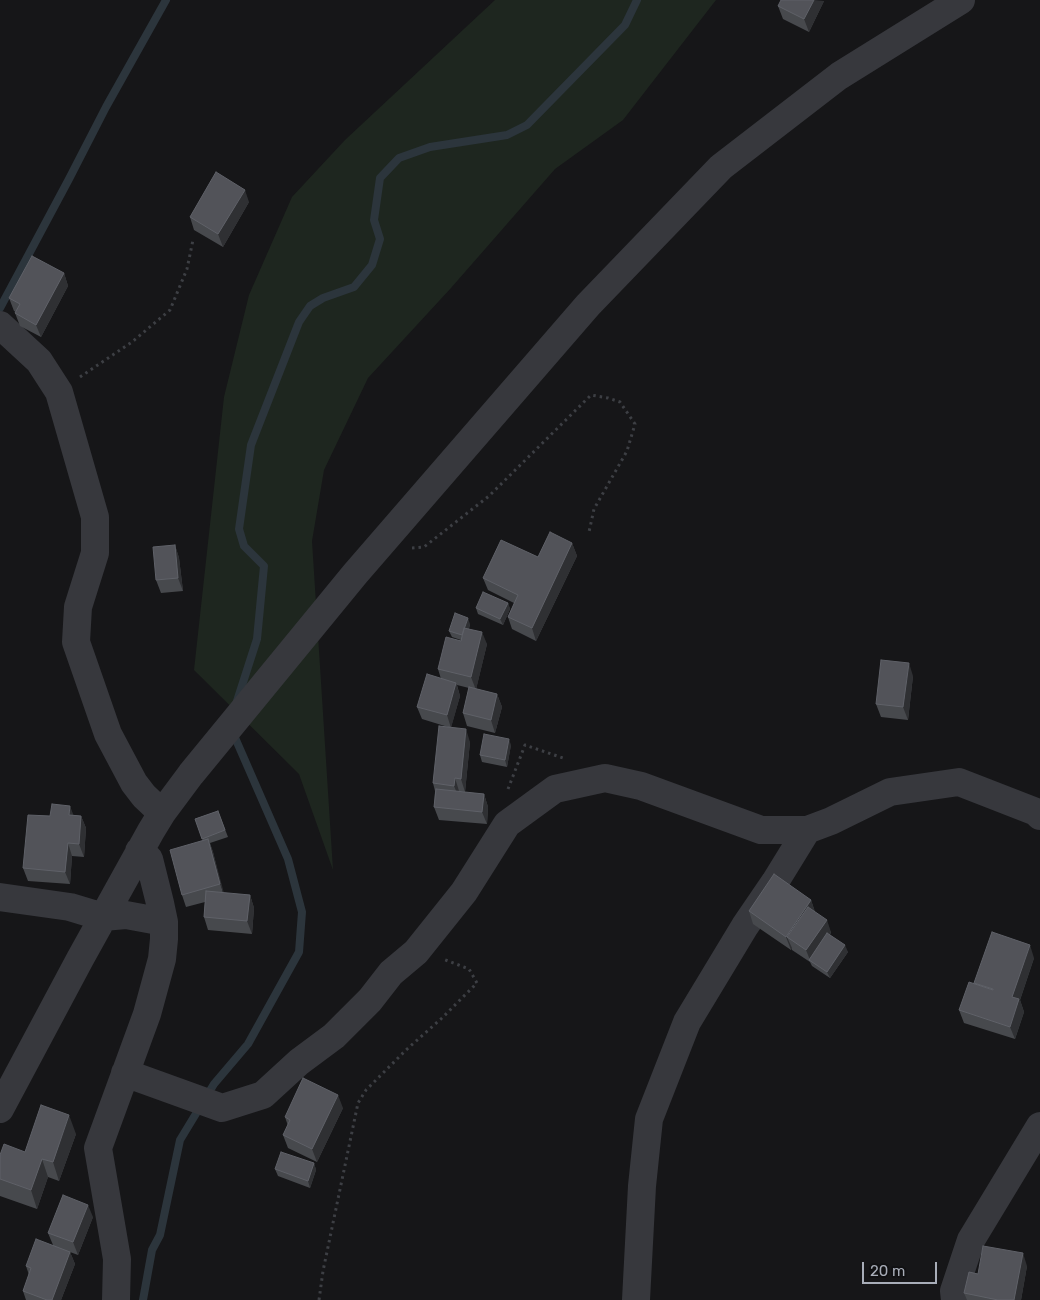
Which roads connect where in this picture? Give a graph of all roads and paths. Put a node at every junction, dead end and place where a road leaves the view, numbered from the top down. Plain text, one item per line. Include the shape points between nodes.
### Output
1 (961, 0) edge
2 (193, 240) dead end
3 (0, 325) edge
4 (59, 392) junction
5 (589, 532) dead end
6 (408, 548) dead end
7 (162, 813) junction
8 (1040, 816) edge
9 (807, 830) junction
10 (139, 851) junction
11 (0, 897) edge
12 (103, 917) junction
13 (164, 922) junction
14 (416, 952) junction
15 (125, 1073) junction
16 (0, 1109) edge
17 (1040, 1126) edge
18 (116, 1300) edge
19 (319, 1300) edge
20 (636, 1300) edge
21 (955, 1300) edge

1 - 7 street via 839,76 721,167 588,305 355,574
2 - 4 path via 187,269 170,310 132,342
3 - 4 street via 39,361
4 - 7 street via 95,517 95,553 78,607 76,642 108,734 134,783
5 - 6 path via 594,509 627,451 634,424 620,402 591,395 489,496 424,547
7 - 10 street
8 - 9 street via 959,782 890,792
9 - 14 street via 762,830 641,786 605,778 555,789 507,824 464,892
9 - 20 street via 687,1022 649,1119
10 - 12 street
10 - 13 street via 149,859
11 - 12 street via 70,907
12 - 13 street via 126,915
12 - 16 street
13 - 15 street via 162,959 147,1014
14 - 15 street via 391,973 370,1000 334,1036 263,1095 222,1108
14 - 19 path via 469,969 477,983 366,1090 358,1103
15 - 18 street via 98,1148 117,1259
17 - 21 street via 971,1240 954,1292

